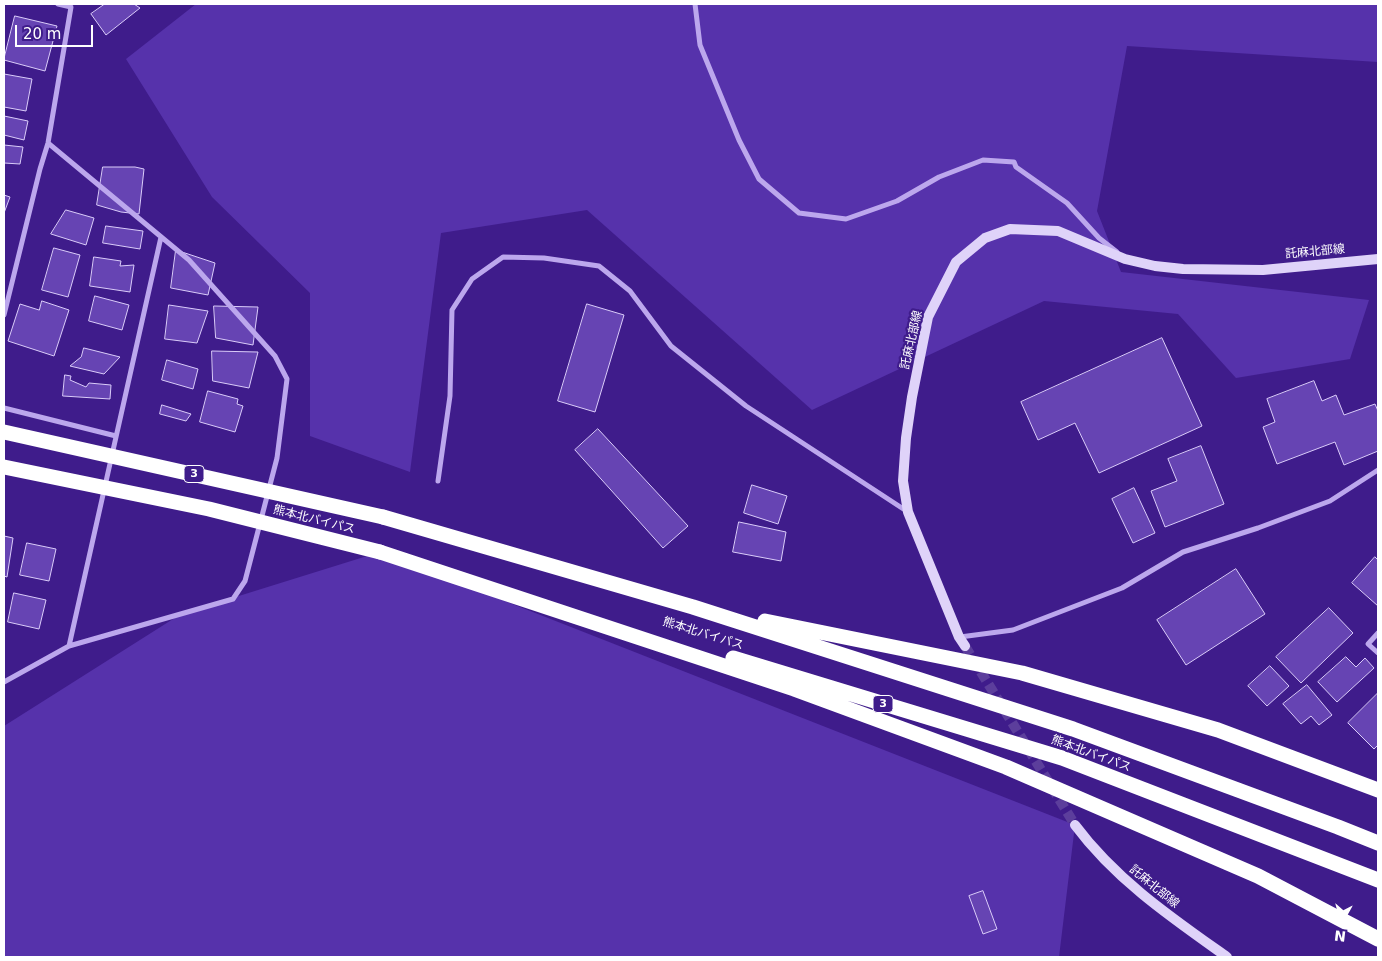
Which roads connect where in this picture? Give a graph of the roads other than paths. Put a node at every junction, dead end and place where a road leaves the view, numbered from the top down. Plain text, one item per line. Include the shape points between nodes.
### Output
1 (58, 4) edge
2 (695, 4) edge
3 (72, 5) edge
4 (48, 143) junction
5 (160, 237) junction
6 (1125, 259) junction
7 (1378, 259) edge
8 (4, 315) edge
9 (4, 408) edge
10 (4, 432) edge
11 (116, 436) junction
12 (4, 466) edge
13 (1378, 470) edge
14 (438, 481) dead end
15 (908, 512) junction
16 (380, 552) junction
17 (693, 607) junction
18 (1378, 633) edge
19 (959, 637) junction
20 (68, 646) junction
21 (965, 646) tunnel mouth
22 (1378, 653) edge
23 (4, 682) edge
24 (1378, 790) edge
25 (1075, 825) tunnel mouth
26 (1378, 843) edge
27 (1378, 880) edge
28 (1378, 939) edge
29 (1227, 957) edge

1 - 3 street
2 - 6 street via 700,45 739,140 759,179 798,213 846,219 897,201 982,160 1014,162 1016,168 1067,203 1099,238
3 - 4 street
4 - 5 street
4 - 8 street
5 - 11 street
5 - 20 street via 189,260 275,356 287,379 277,458 245,581 233,599
6 - 7 main road, 託麻北部線 via 1183,269 1263,270
6 - 15 main road, 託麻北部線 via 1058,231 1010,229 985,238 956,262 928,317 912,397 903,481
9 - 11 street
10 - 17 highway, 熊本北バイパス / 3, bridge via 383,517
11 - 20 street
12 - 16 highway, 熊本北バイパス / 3, bridge via 209,509
13 - 19 street via 1330,501 1183,552 1122,588 1013,630
14 - 15 street via 450,396 452,310 472,279 503,257 544,258 599,266 630,291 671,346 746,406
15 - 19 main road, 託麻北部線
16 - 27 highway, 熊本北バイパス / 3 via 1062,758
16 - 28 highway via 794,689 1006,767 1258,876
17 - 24 highway via 1022,673 1218,730
17 - 26 highway, 熊本北バイパス / 3 via 1073,729
18 - 22 street via 1368,644
19 - 21 main road, 託麻北部線
20 - 23 street
25 - 29 main road, 託麻北部線 via 1092,848 1129,884 1159,910

